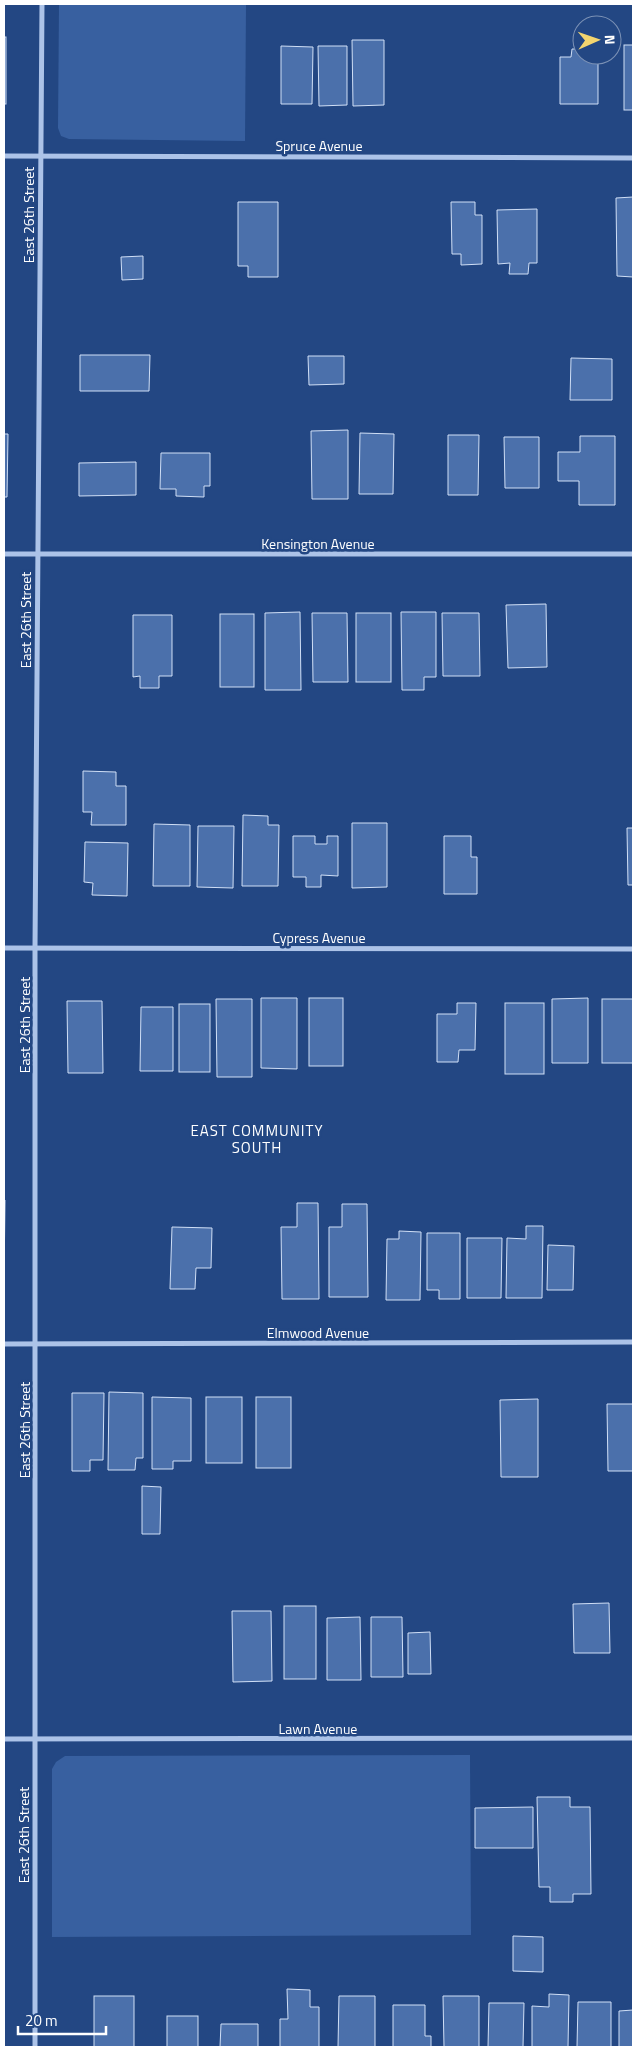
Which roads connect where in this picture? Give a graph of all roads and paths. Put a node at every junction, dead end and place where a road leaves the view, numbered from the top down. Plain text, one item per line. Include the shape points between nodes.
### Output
1 (42, 4) edge
2 (40, 155) junction
3 (4, 156) edge
4 (633, 158) edge
5 (4, 554) edge
6 (36, 554) junction
7 (633, 554) edge
8 (4, 948) edge
9 (35, 948) junction
10 (633, 949) edge
11 (633, 1342) edge
12 (4, 1344) edge
13 (35, 1344) junction
14 (633, 1738) edge
15 (4, 1739) edge
16 (35, 1740) junction
17 (35, 2047) edge

1 - 2 street, East 26th Street
2 - 3 street, Spruce Avenue
2 - 4 street, Spruce Avenue
2 - 6 street, East 26th Street
5 - 6 street, Kensington Avenue
6 - 7 street, Kensington Avenue
6 - 9 street, East 26th Street
8 - 9 street, Cypress Avenue
9 - 10 street, Cypress Avenue
9 - 13 street, East 26th Street
11 - 13 street, Elmwood Avenue
12 - 13 street, Elmwood Avenue
13 - 16 street, East 26th Street
14 - 16 street, Lawn Avenue
15 - 16 street, Lawn Avenue
16 - 17 street, East 26th Street

